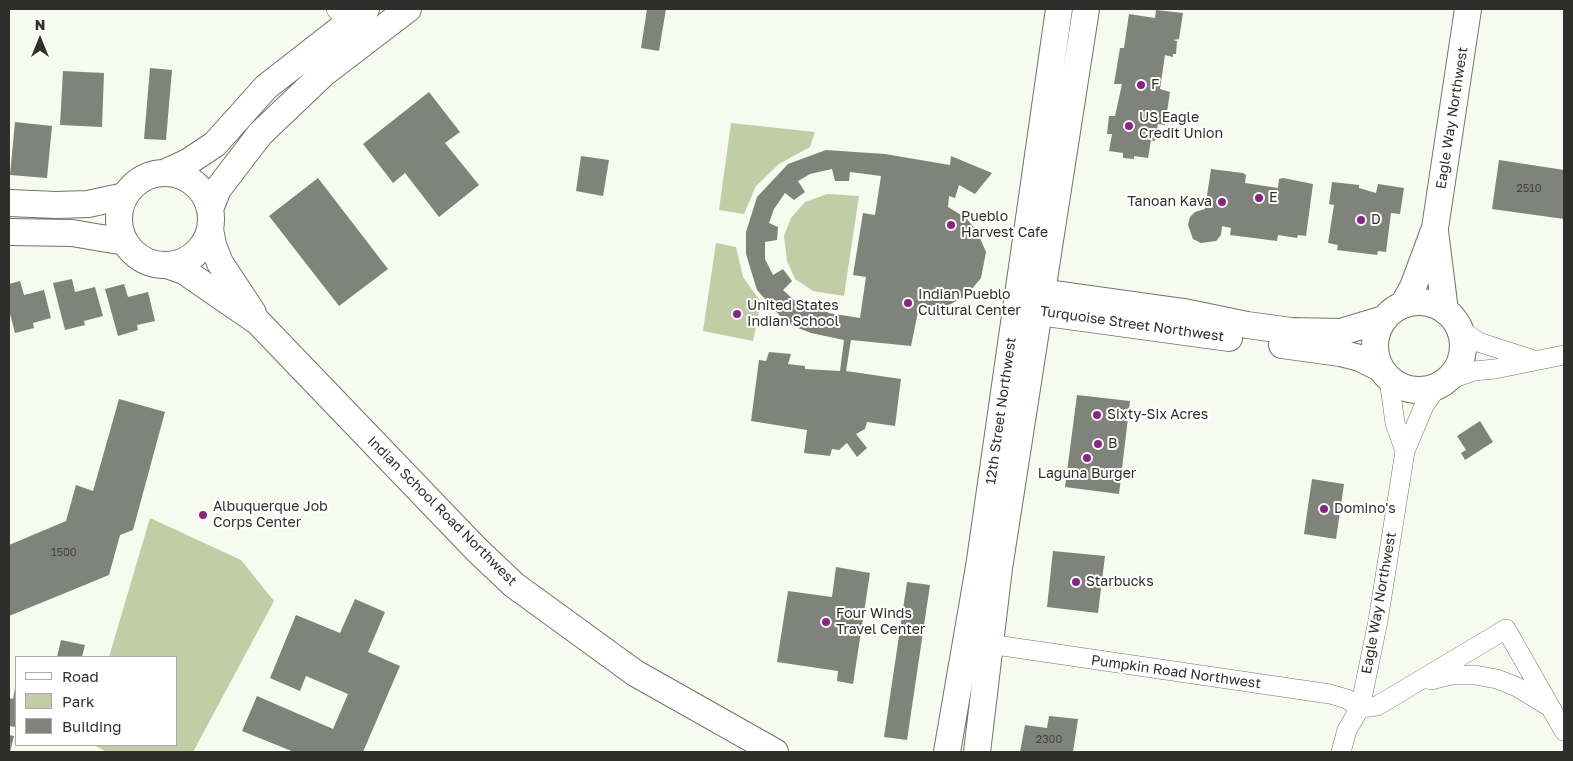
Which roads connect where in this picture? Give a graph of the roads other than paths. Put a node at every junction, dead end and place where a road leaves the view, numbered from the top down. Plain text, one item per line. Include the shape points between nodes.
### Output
1 (408, 9) edge
2 (1059, 9) edge
3 (1086, 9) edge
4 (1468, 9) edge
5 (349, 13) edge
6 (164, 173) junction
7 (125, 196) junction
8 (9, 203) edge
9 (210, 219) junction
10 (1435, 228) junction
11 (9, 232) edge
12 (125, 242) junction
13 (167, 265) junction
14 (1032, 302) junction
15 (1393, 312) junction
16 (1453, 320) junction
17 (258, 322) junction
18 (1564, 355) edge
19 (1537, 361) junction
20 (1385, 374) junction
21 (1442, 383) junction
22 (1405, 451) junction
23 (989, 644) junction
24 (1415, 684) junction
25 (1360, 708) junction
26 (1551, 708) junction
27 (1564, 731) edge
28 (775, 752) edge
29 (946, 752) edge
30 (976, 752) edge
31 (1341, 752) edge

1 - 9 main road via 323,74 265,128 218,189
2 - 14 main road, 12th Street Northwest
3 - 14 main road, 12th Street Northwest
4 - 10 main road, Eagle Way Northwest
5 - 6 main road via 266,87 215,144
6 - 7 main road via 138,181
6 - 9 main road via 180,175 194,183 204,194
7 - 8 main road via 88,204
7 - 12 main road via 119,219
9 - 13 main road via 204,243 194,254 182,262
9 - 17 main road, Indian School Road Northwest via 213,245 220,263
10 - 15 main road, Eagle Way Northwest via 1413,287
10 - 16 main road, Eagle Way Northwest
11 - 12 main road via 72,233
12 - 13 main road via 143,259
13 - 17 main road, Indian School Road Northwest via 184,271
14 - 15 main road, Turquoise Street Northwest via 1184,312 1291,332 1341,332
14 - 20 main road, Turquoise Street Northwest via 1340,353 1360,358
14 - 23 main road, 12th Street Northwest
14 - 29 main road, 12th Street Northwest
15 - 16 main road via 1418,302 1432,304
15 - 20 main road via 1378,330 1375,343 1376,356
16 - 19 street via 1478,342
16 - 21 main road via 1463,343 1462,356 1457,370
17 - 28 main road, Indian School Road Northwest via 514,585 635,673
18 - 19 street
19 - 21 street via 1474,371
20 - 21 main road via 1412,390
20 - 22 street, Eagle Way Northwest
21 - 22 street, Eagle Way Northwest via 1424,406
22 - 25 street, Eagle Way Northwest via 1378,621
23 - 25 street, Pumpkin Road Northwest via 1330,694 1347,699
23 - 30 main road, 12th Street Northwest
24 - 25 street via 1377,706
24 - 26 street via 1451,675 1475,675 1517,687
24 - 26 street via 1506,629
25 - 31 street, Eagle Way Northwest via 1347,730
26 - 27 street

